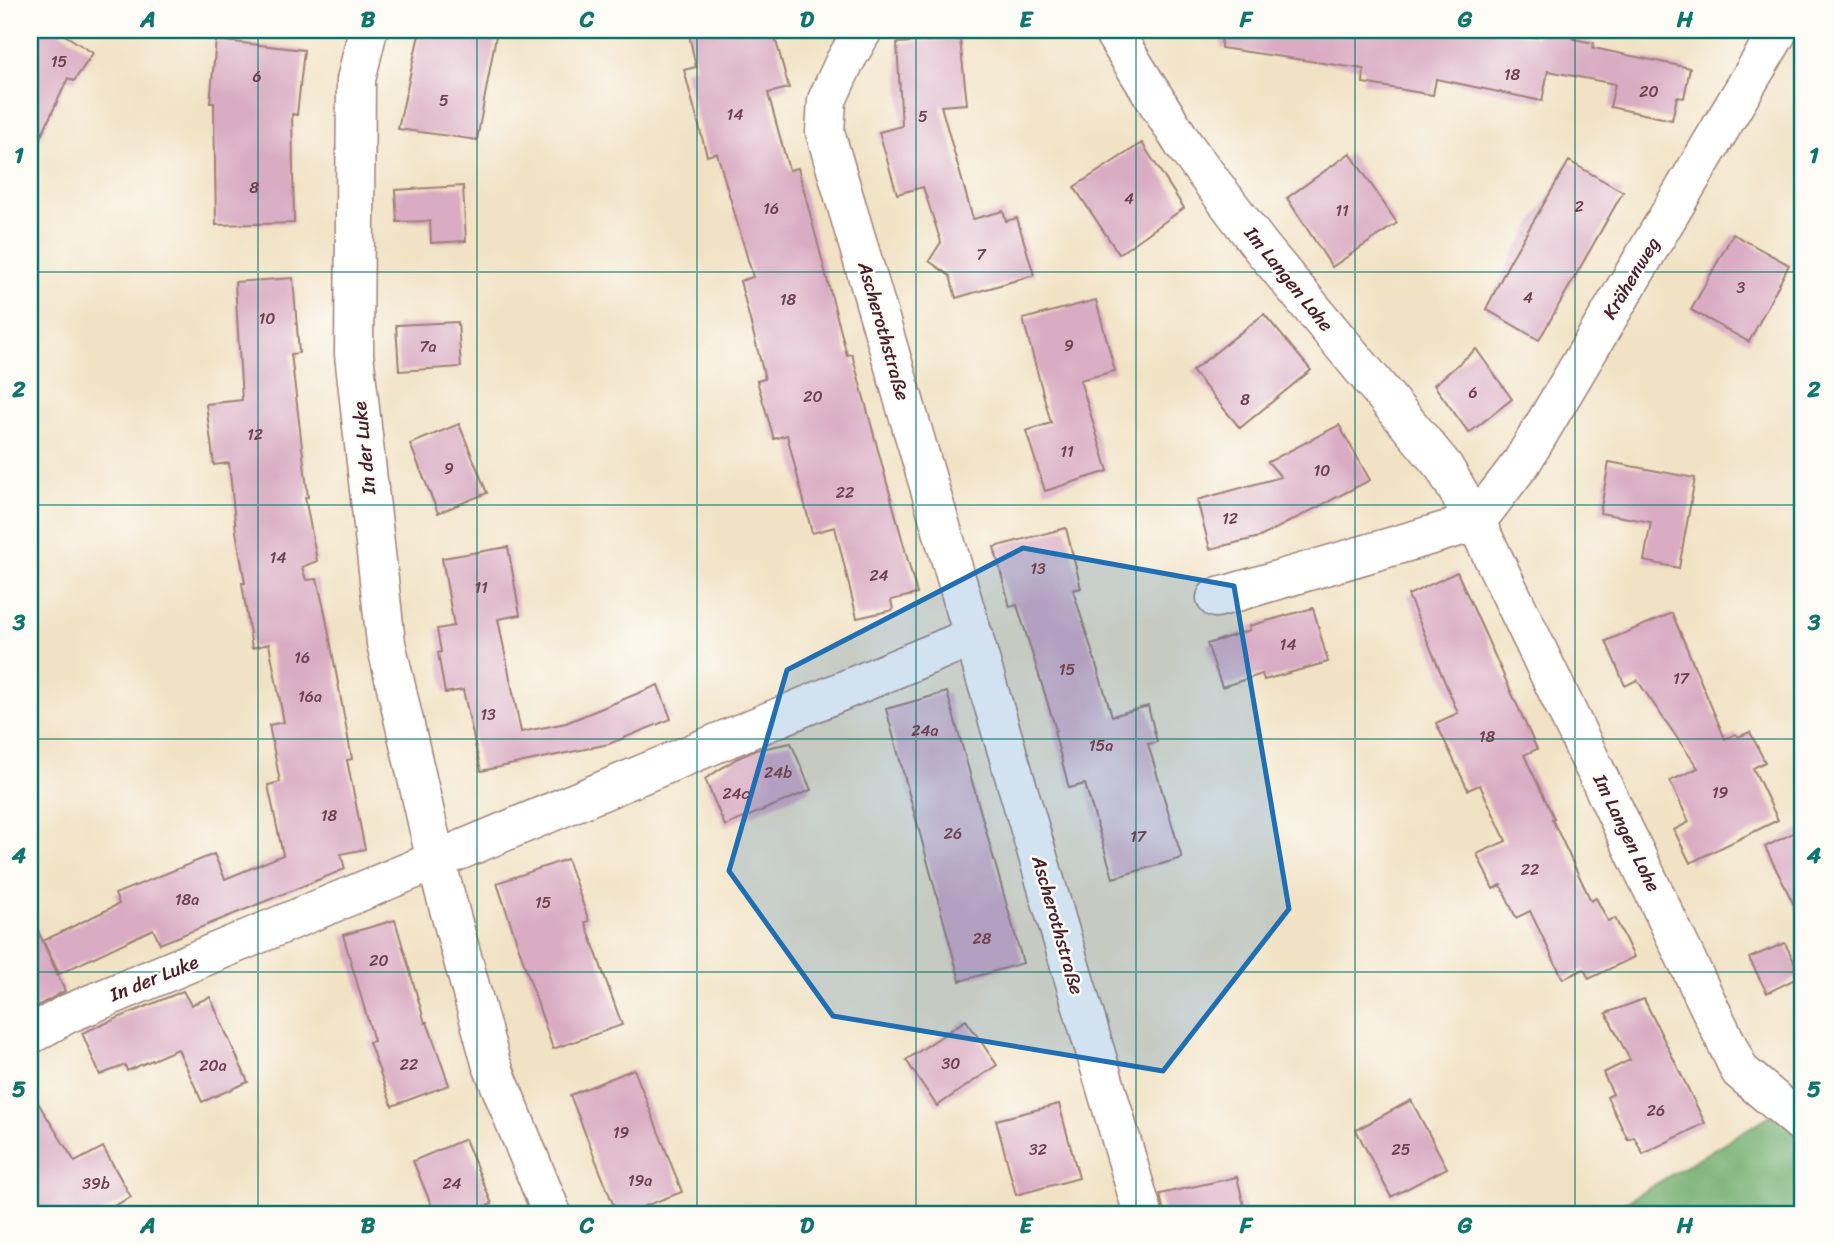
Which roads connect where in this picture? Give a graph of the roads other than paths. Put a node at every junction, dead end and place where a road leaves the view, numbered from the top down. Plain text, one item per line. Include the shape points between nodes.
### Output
1 (368, 30) edge
2 (863, 30) edge
3 (1112, 30) edge
4 (1779, 30) edge
5 (1796, 30) edge
6 (1803, 31) edge
7 (1476, 522) junction
8 (1216, 598) dead end
9 (974, 636) junction
10 (436, 861) junction
11 (30, 1035) edge
12 (1803, 1125) edge
13 (552, 1214) edge
14 (1143, 1214) edge

1 - 10 street, In der Luke via 356,80 354,354 386,643
2 - 9 street, Ascherothstraße via 827,100 825,132
3 - 7 street, Im Langen Lohe via 1184,145 1261,247 1444,467
4 - 7 street, Krähenweg via 1522,462
5 - 6 street
7 - 8 street
7 - 12 street, Im Langen Lohe via 1740,1071
9 - 10 street
9 - 14 street, Ascherothstraße
10 - 11 street, In der Luke via 67,1014
10 - 13 street, In der Luke via 491,1063

